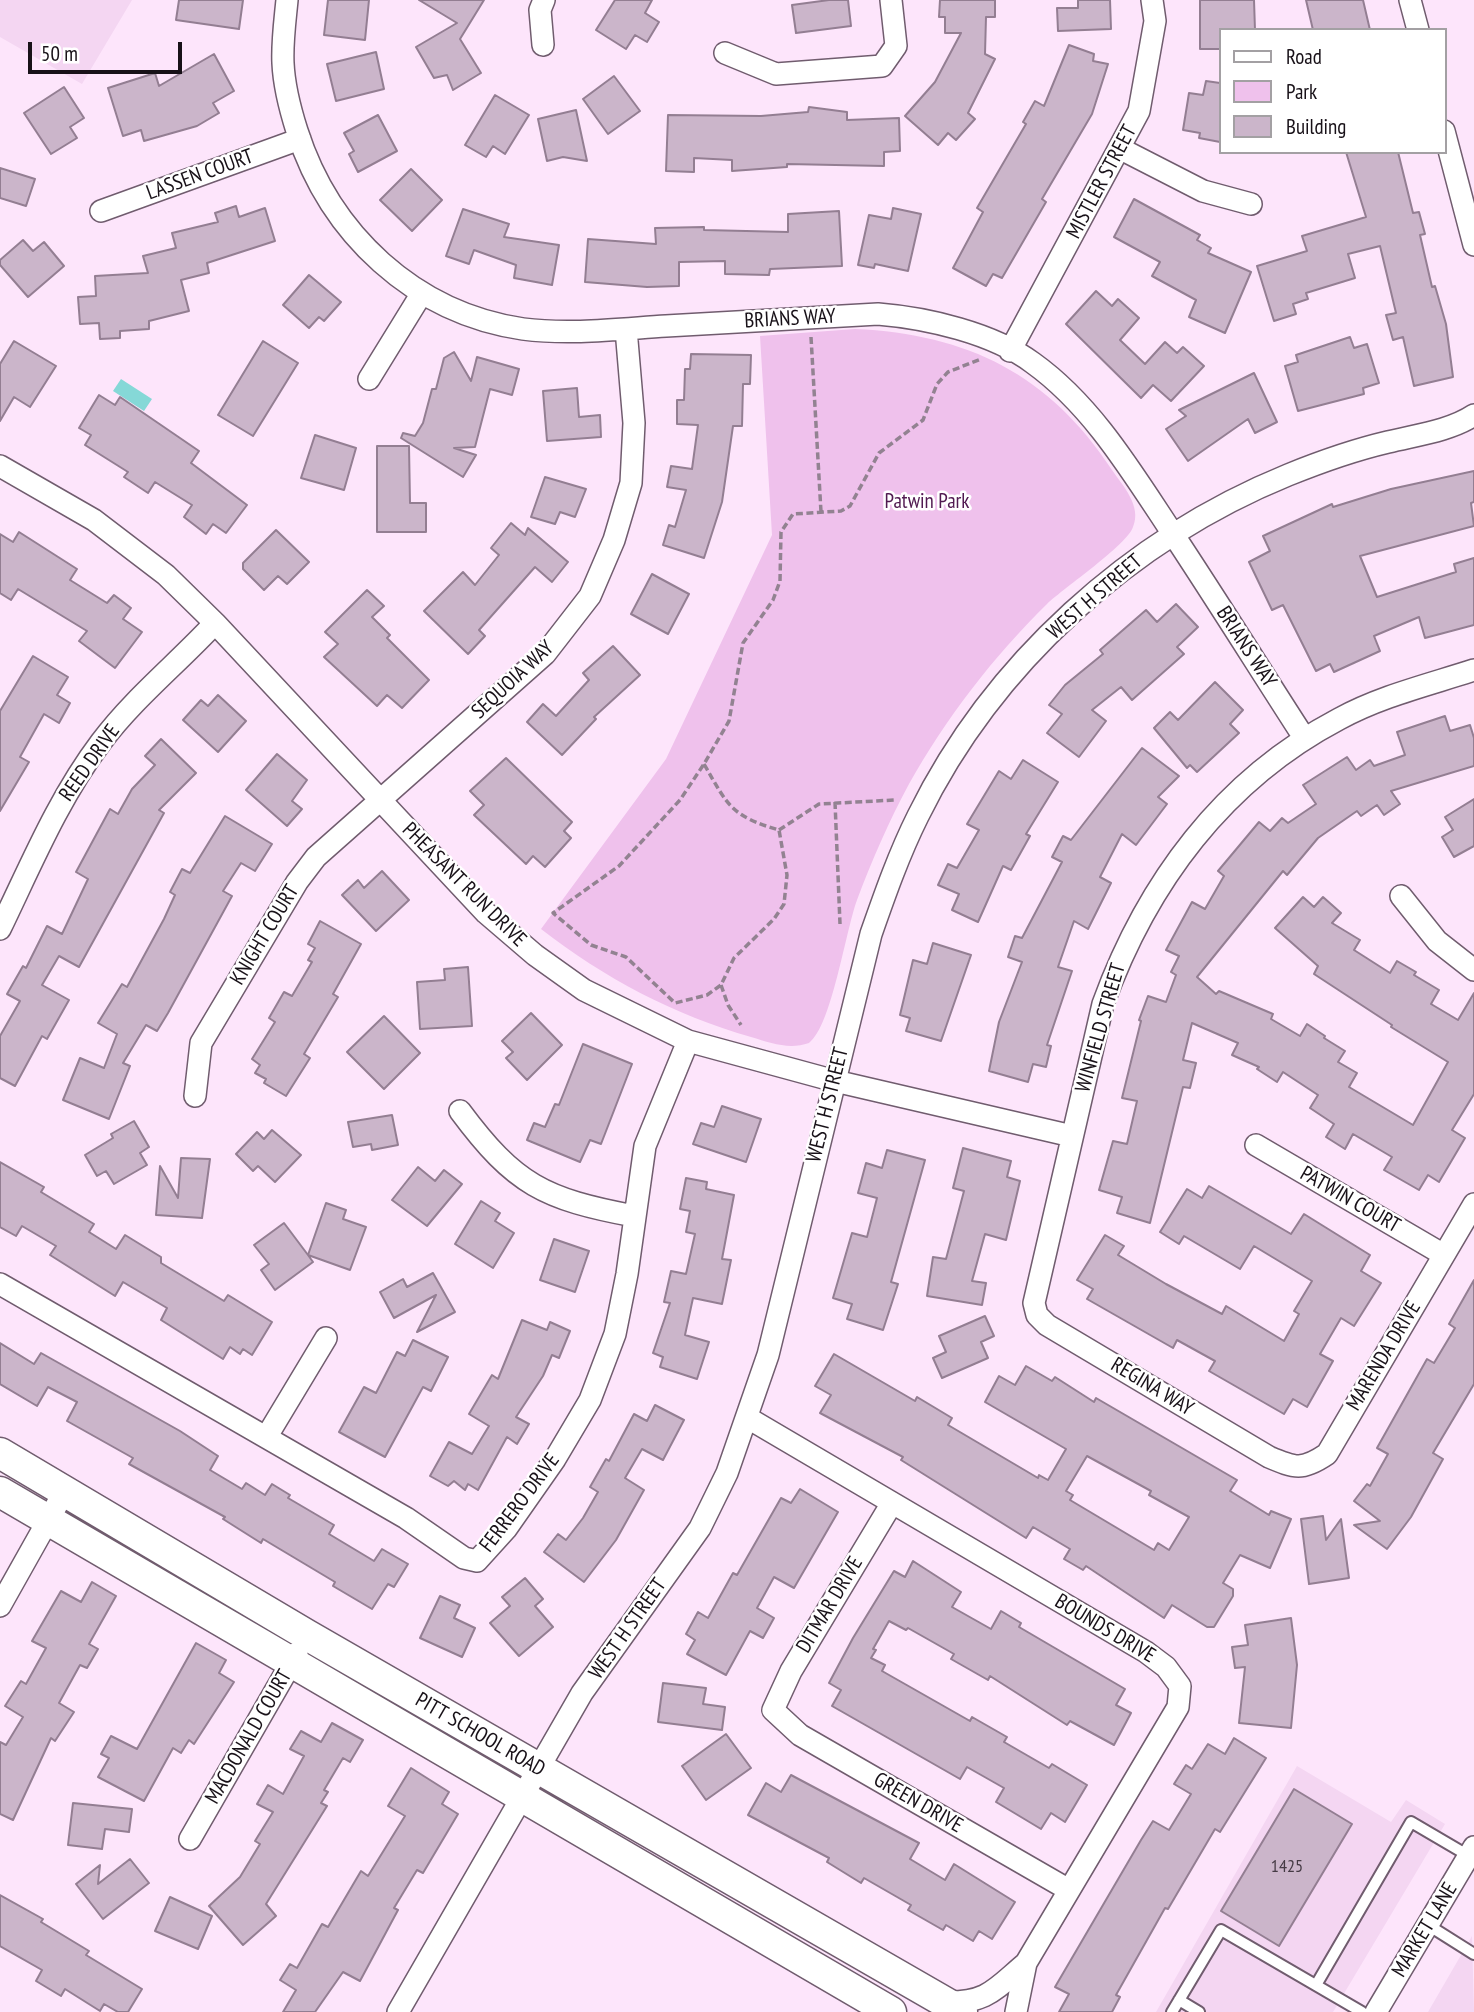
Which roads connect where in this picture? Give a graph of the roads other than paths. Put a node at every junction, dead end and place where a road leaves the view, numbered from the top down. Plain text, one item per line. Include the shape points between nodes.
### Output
1 (287, 0) edge
2 (544, 0) edge
3 (891, 0) edge
4 (1153, 0) edge
5 (1410, 0) edge
6 (1417, 28) edge
7 (543, 45) dead end
8 (725, 53) dead end
9 (300, 139) junction
10 (1446, 139) edge
11 (1121, 149) junction
12 (1251, 204) dead end
13 (101, 211) dead end
14 (1474, 246) edge
15 (422, 293) junction
16 (626, 329) junction
17 (1010, 351) junction
18 (369, 379) dead end
19 (1474, 415) edge
20 (0, 466) edge
21 (1173, 534) junction
22 (215, 623) junction
23 (1474, 670) edge
24 (1305, 739) junction
25 (380, 800) junction
26 (1401, 896) dead end
27 (0, 929) edge
28 (1474, 970) edge
29 (688, 1041) junction
30 (835, 1081) junction
31 (195, 1096) dead end
32 (460, 1111) dead end
33 (1072, 1136) junction
34 (1256, 1145) dead end
35 (1474, 1205) edge
36 (634, 1216) junction
37 (1444, 1255) junction
38 (0, 1284) edge
39 (1037, 1315) joint
40 (326, 1338) dead end
41 (748, 1418) junction
42 (267, 1436) junction
43 (0, 1453) edge
44 (1269, 1457) joint
45 (0, 1492) edge
46 (64, 1492) junction
47 (892, 1503) junction
48 (48, 1521) junction
49 (0, 1606) edge
50 (307, 1635) junction
51 (292, 1664) junction
52 (773, 1710) joint
53 (539, 1769) junction
54 (523, 1798) junction
55 (190, 1839) dead end
56 (1471, 1852) edge
57 (1069, 1891) junction
58 (1428, 1925) junction
59 (1474, 1954) edge
60 (1026, 1963) junction
61 (1315, 1985) junction
62 (1179, 2000) junction
63 (954, 2007) edge
64 (398, 2012) edge
65 (891, 2012) edge
66 (1016, 2012) edge
67 (1172, 2012) edge
68 (1199, 2012) edge
69 (1362, 2012) edge
70 (1376, 2012) edge

1 - 9 street, BRIANS WAY via 283,65 288,103
2 - 7 street via 540,10
3 - 8 street via 896,46 882,66 776,74
4 - 11 street, MISTLER STREET via 1155,21 1139,111
5 - 6 street
9 - 13 street, LASSEN COURT
9 - 15 street, BRIANS WAY via 312,173 342,223 374,258
10 - 14 street
11 - 12 street via 1203,191
11 - 17 street, MISTLER STREET
15 - 16 street, BRIANS WAY via 479,318 524,329
15 - 18 street
16 - 17 street, BRIANS WAY via 878,314 925,320
16 - 25 street, SEQUOIA WAY via 634,423 631,483 590,596 545,654
17 - 21 street, BRIANS WAY via 1032,362 1074,398
19 - 21 street, WEST H STREET via 1290,474
20 - 22 street, PHEASANT RUN DRIVE via 94,520 166,575
21 - 24 street, BRIANS WAY
21 - 30 street, WEST H STREET via 1124,569 1051,633 978,717 948,763 892,871 871,934
22 - 25 street, PHEASANT RUN DRIVE
22 - 27 street, REED DRIVE via 102,741 62,800
23 - 24 street, WINFIELD STREET via 1399,693 1339,718
24 - 33 street, WINFIELD STREET via 1215,811 1145,908 1103,1004
25 - 29 street, PHEASANT RUN DRIVE via 486,913 535,955 584,990
25 - 31 street, KNIGHT COURT via 316,857 297,881 201,1043
26 - 28 street via 1437,941
29 - 30 street, PHEASANT RUN DRIVE
29 - 36 street, FERRERO DRIVE via 645,1146
30 - 33 street, PHEASANT RUN DRIVE
30 - 41 street, WEST H STREET
32 - 36 street via 516,1176 544,1193 579,1206
33 - 39 street, WINFIELD STREET via 1035,1292
34 - 37 street, PATWIN COURT
35 - 37 street, MARENDA DRIVE
36 - 42 street, FERRERO DRIVE via 615,1334 590,1400 506,1529 477,1561 464,1558
37 - 44 street, MARENDA DRIVE via 1326,1454 1310,1465 1293,1467
38 - 42 street, FERRERO DRIVE
39 - 44 street, REGINA WAY
40 - 42 street
41 - 47 street, BOUNDS DRIVE
41 - 53 street, WEST H STREET via 700,1528 582,1693
43 - 46 main road, PITT SCHOOL ROAD
45 - 48 main road, PITT SCHOOL ROAD
46 - 48 street
46 - 50 main road, PITT SCHOOL ROAD
47 - 52 street, DITMAR DRIVE via 791,1671
47 - 57 street, BOUNDS DRIVE via 1146,1653 1166,1667 1180,1686 1178,1707
48 - 49 street
48 - 51 main road, PITT SCHOOL ROAD
50 - 51 street, MACDONALD COURT
50 - 53 main road, PITT SCHOOL ROAD
51 - 54 main road, PITT SCHOOL ROAD
51 - 55 street, MACDONALD COURT
52 - 57 street, GREEN DRIVE via 800,1735
53 - 54 street, WEST H STREET
53 - 63 main road, PITT SCHOOL ROAD
54 - 64 street, WEST H STREET
54 - 65 main road, PITT SCHOOL ROAD
56 - 58 street, MARKET LANE
56 - 61 lane via 1411,1822
57 - 60 street, BOUNDS DRIVE
58 - 59 lane
58 - 70 street, MARKET LANE
60 - 63 street, BOUNDS DRIVE via 985,1997
60 - 66 street, BOUNDS DRIVE
61 - 62 lane via 1221,1930
61 - 69 lane
62 - 67 lane
62 - 68 lane

